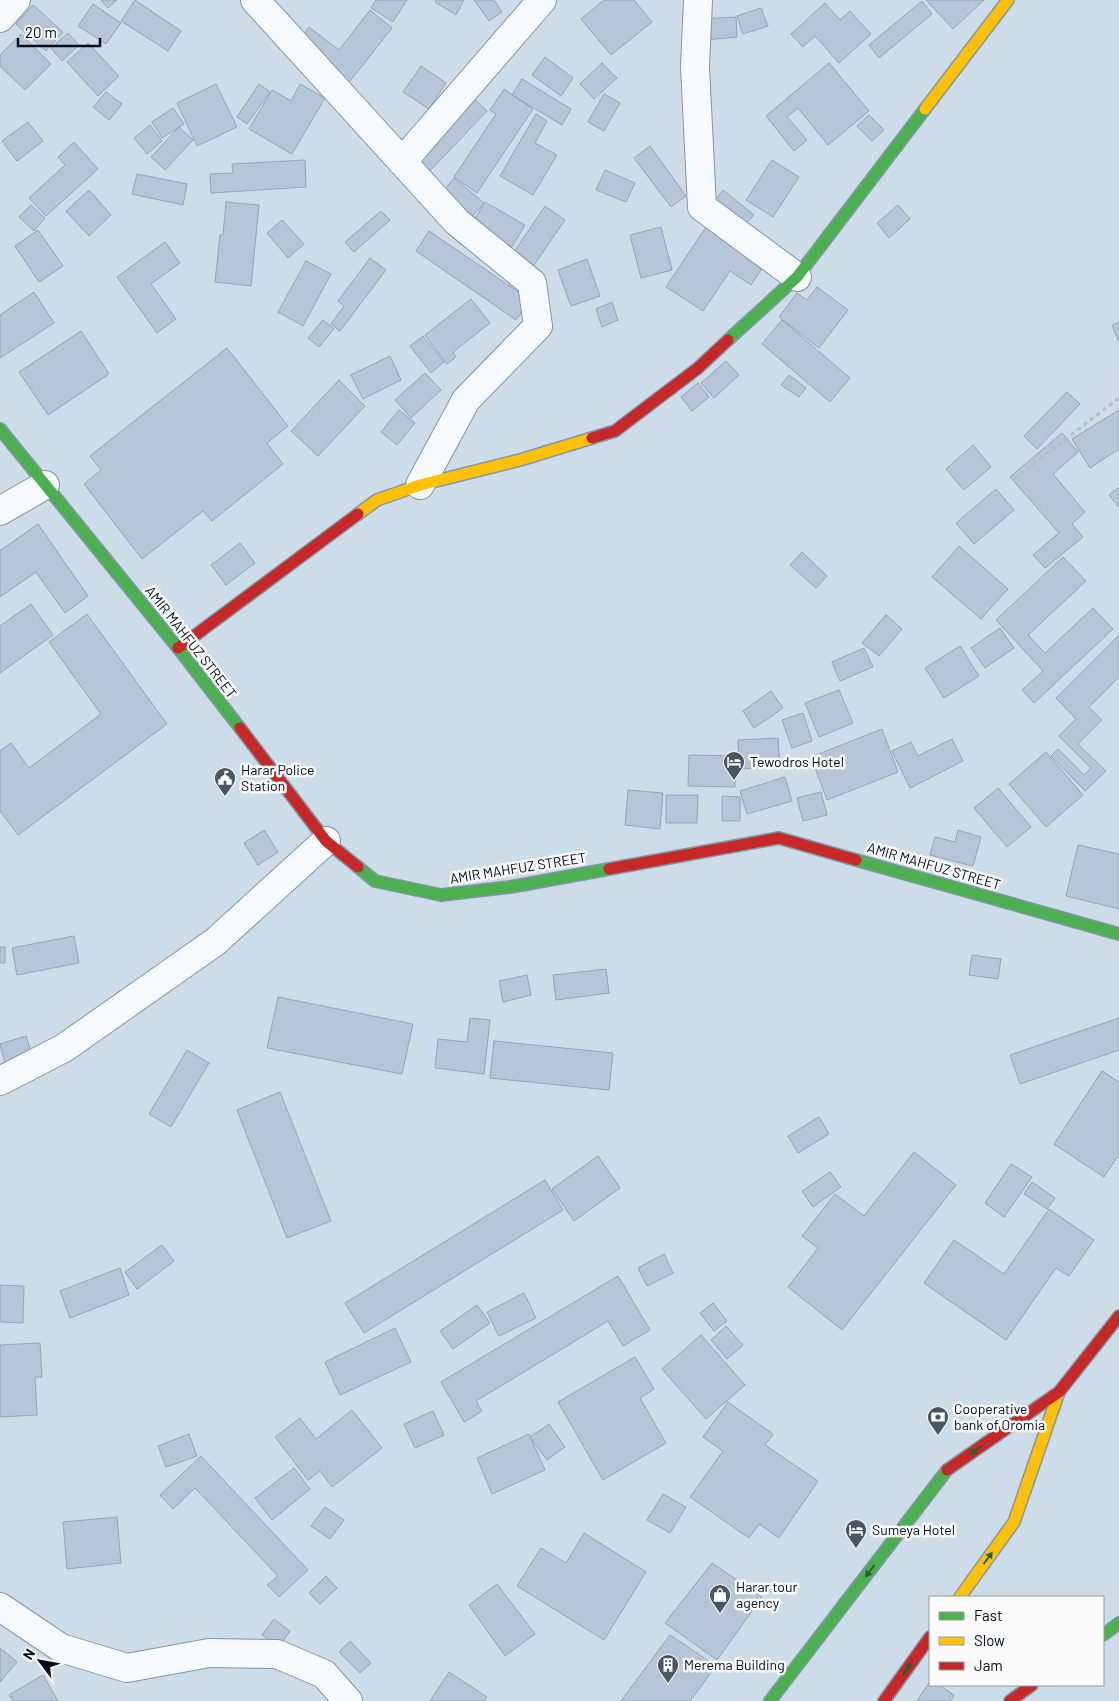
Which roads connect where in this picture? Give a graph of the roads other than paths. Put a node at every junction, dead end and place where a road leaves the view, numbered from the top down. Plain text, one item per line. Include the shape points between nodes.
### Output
1 (16, 0) edge
2 (542, 0) edge
3 (698, 0) edge
4 (1008, 0) edge
5 (267, 5) edge
6 (0, 18) edge
7 (402, 162) junction
8 (797, 277) junction
9 (0, 429) edge
10 (45, 485) junction
11 (420, 486) junction
12 (0, 512) edge
13 (178, 648) junction
14 (326, 841) junction
15 (1119, 934) edge
16 (0, 1081) edge
17 (1119, 1316) edge
18 (1059, 1392) junction
19 (961, 1596) edge
20 (0, 1607) edge
21 (1119, 1623) edge
22 (1104, 1634) edge
23 (929, 1638) edge
24 (1031, 1686) edge
25 (348, 1701) edge
26 (770, 1701) edge
27 (884, 1701) edge
28 (1010, 1701) edge

1 - 6 street
2 - 7 street
3 - 8 street via 695,68 702,207
4 - 8 main road
5 - 7 street
7 - 11 street via 457,222 532,283 538,326 466,400
8 - 11 main road via 698,368 615,431
9 - 10 main road, AMIR MAHFUZ STREET
10 - 12 street
10 - 13 main road, AMIR MAHFUZ STREET
11 - 13 main road via 377,500
13 - 14 main road, AMIR MAHFUZ STREET
14 - 15 main road, AMIR MAHFUZ STREET via 375,881 442,895 510,887 779,838
14 - 16 street via 215,942 64,1048
17 - 18 main road
19 -> 18 main road via 1014,1522
18 -> 26 main road via 947,1470
20 - 25 street via 61,1648 127,1668 209,1653 277,1654 324,1674
21 - 22 main road
27 -> 23 main road
24 - 28 main road

